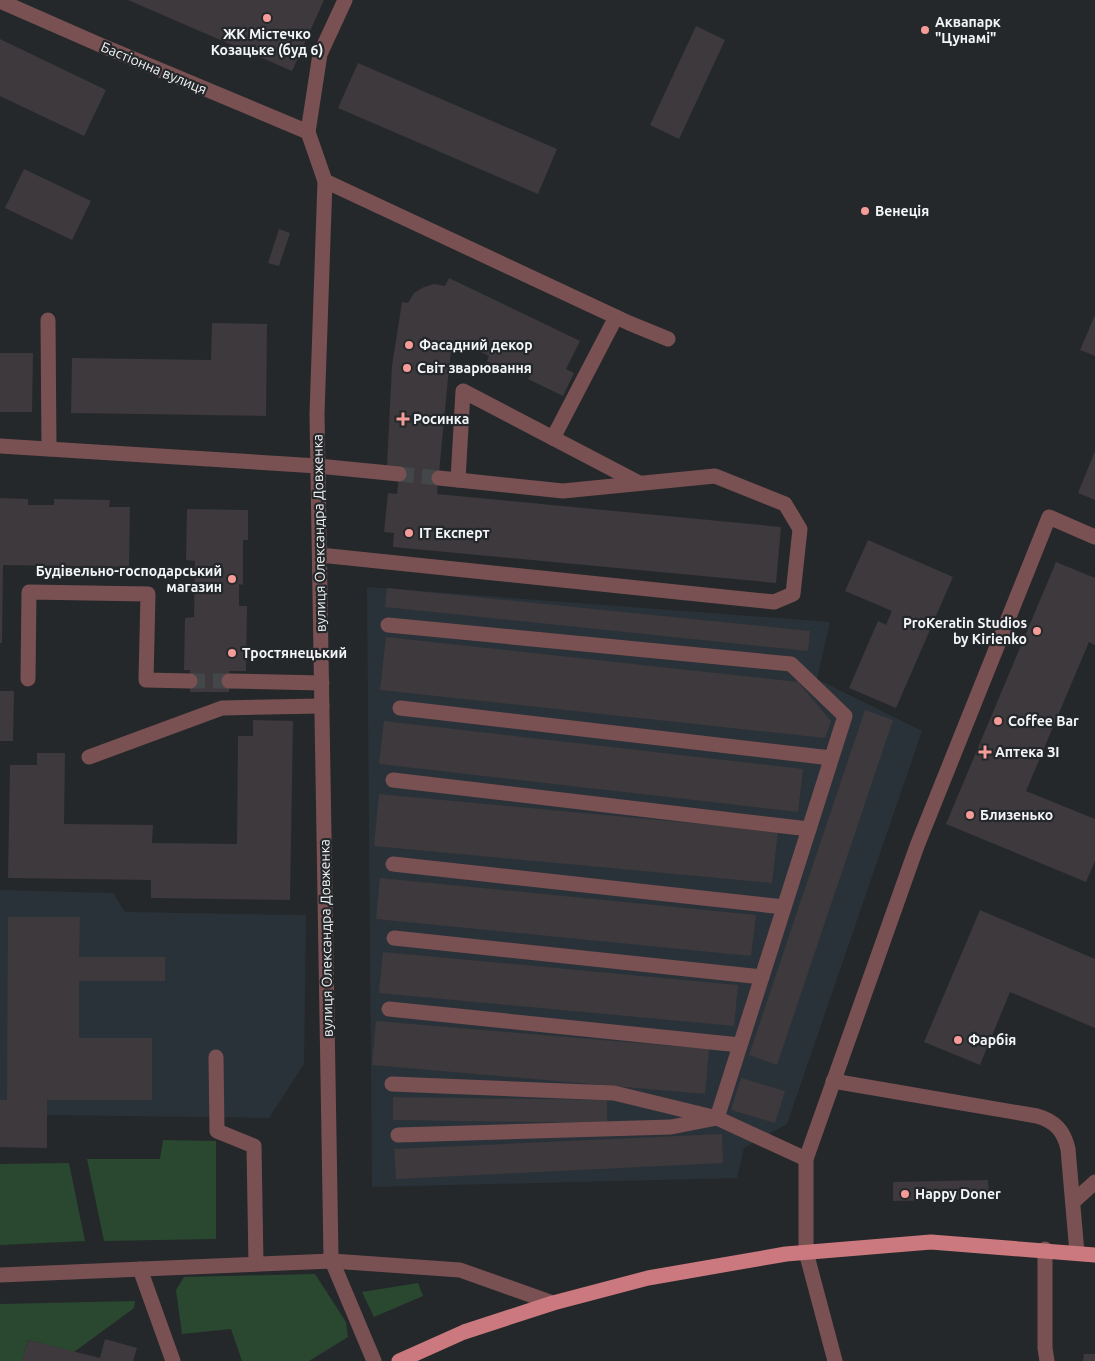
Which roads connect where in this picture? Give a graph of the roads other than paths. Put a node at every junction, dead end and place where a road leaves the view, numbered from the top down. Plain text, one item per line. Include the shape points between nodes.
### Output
1 (344, 0) edge
2 (0, 1) edge
3 (308, 132) junction
4 (325, 181) junction
5 (616, 317) junction
6 (48, 320) dead end
7 (668, 339) dead end
8 (553, 438) junction
9 (0, 446) edge
10 (49, 449) junction
11 (318, 466) junction
12 (399, 474) tunnel mouth
13 (439, 478) tunnel mouth
14 (458, 480) junction
15 (639, 483) junction
16 (1095, 537) edge
17 (320, 555) junction
18 (388, 625) dead end
19 (28, 679) dead end
20 (190, 681) tunnel mouth
21 (229, 681) tunnel mouth
22 (322, 683) junction
23 (322, 706) junction
24 (400, 708) dead end
25 (89, 757) dead end
26 (831, 758) junction
27 (393, 780) dead end
28 (809, 829) junction
29 (394, 864) dead end
30 (784, 907) junction
31 (394, 938) dead end
32 (762, 976) junction
33 (390, 1009) dead end
34 (740, 1045) junction
35 (216, 1057) dead end
36 (833, 1081) junction
37 (392, 1084) dead end
38 (716, 1118) junction
39 (398, 1135) dead end
40 (806, 1159) junction
41 (1095, 1182) edge
42 (1073, 1202) junction
43 (1045, 1249) junction
44 (806, 1252) junction
45 (1077, 1253) junction
46 (1095, 1255) edge
47 (332, 1261) junction
48 (256, 1264) junction
49 (140, 1270) junction
50 (0, 1276) edge
51 (553, 1303) junction
52 (173, 1361) edge
53 (374, 1361) edge
54 (399, 1361) edge
55 (835, 1361) edge
56 (1047, 1361) edge

1 - 3 street via 320,54
2 - 3 street, Бастіонна вулиця
3 - 4 street
4 - 5 street
4 - 11 street, вулиця Олександра Довженка
5 - 7 street
5 - 8 street
6 - 10 street
8 - 14 street via 463,391
8 - 15 street
9 - 10 street
10 - 11 street
11 - 12 street
11 - 17 street, вулиця Олександра Довженка
13 - 14 street
14 - 15 street via 563,491
15 - 17 street via 715,476 785,504 800,529 793,594 774,602
16 - 36 street via 1048,517 917,846
17 - 22 street, вулиця Олександра Довженка
18 - 26 street via 791,664 845,716
19 - 20 street via 29,592 59,592 148,594 146,680
21 - 22 street
22 - 23 street, вулиця Олександра Довженка
23 - 25 street via 222,708
23 - 47 street, вулиця Олександра Довженка
24 - 26 street
26 - 28 street
27 - 28 street
28 - 30 street
29 - 30 street
30 - 32 street
31 - 32 street
32 - 34 street
33 - 34 street
34 - 38 street
35 - 48 street via 217,1131 254,1146
36 - 40 street
36 - 42 street via 1045,1118 1058,1127 1066,1141
37 - 38 street via 614,1093
38 - 39 street via 671,1127
38 - 40 street
40 - 44 street
41 - 42 street
42 - 45 street
43 - 44 main road via 931,1242
43 - 45 main road
43 - 56 street
44 - 51 main road via 648,1278
44 - 55 street
45 - 46 main road
47 - 48 street
47 - 51 street via 460,1270
47 - 53 street
48 - 49 street
49 - 50 street
49 - 52 street
51 - 54 main road via 464,1332

